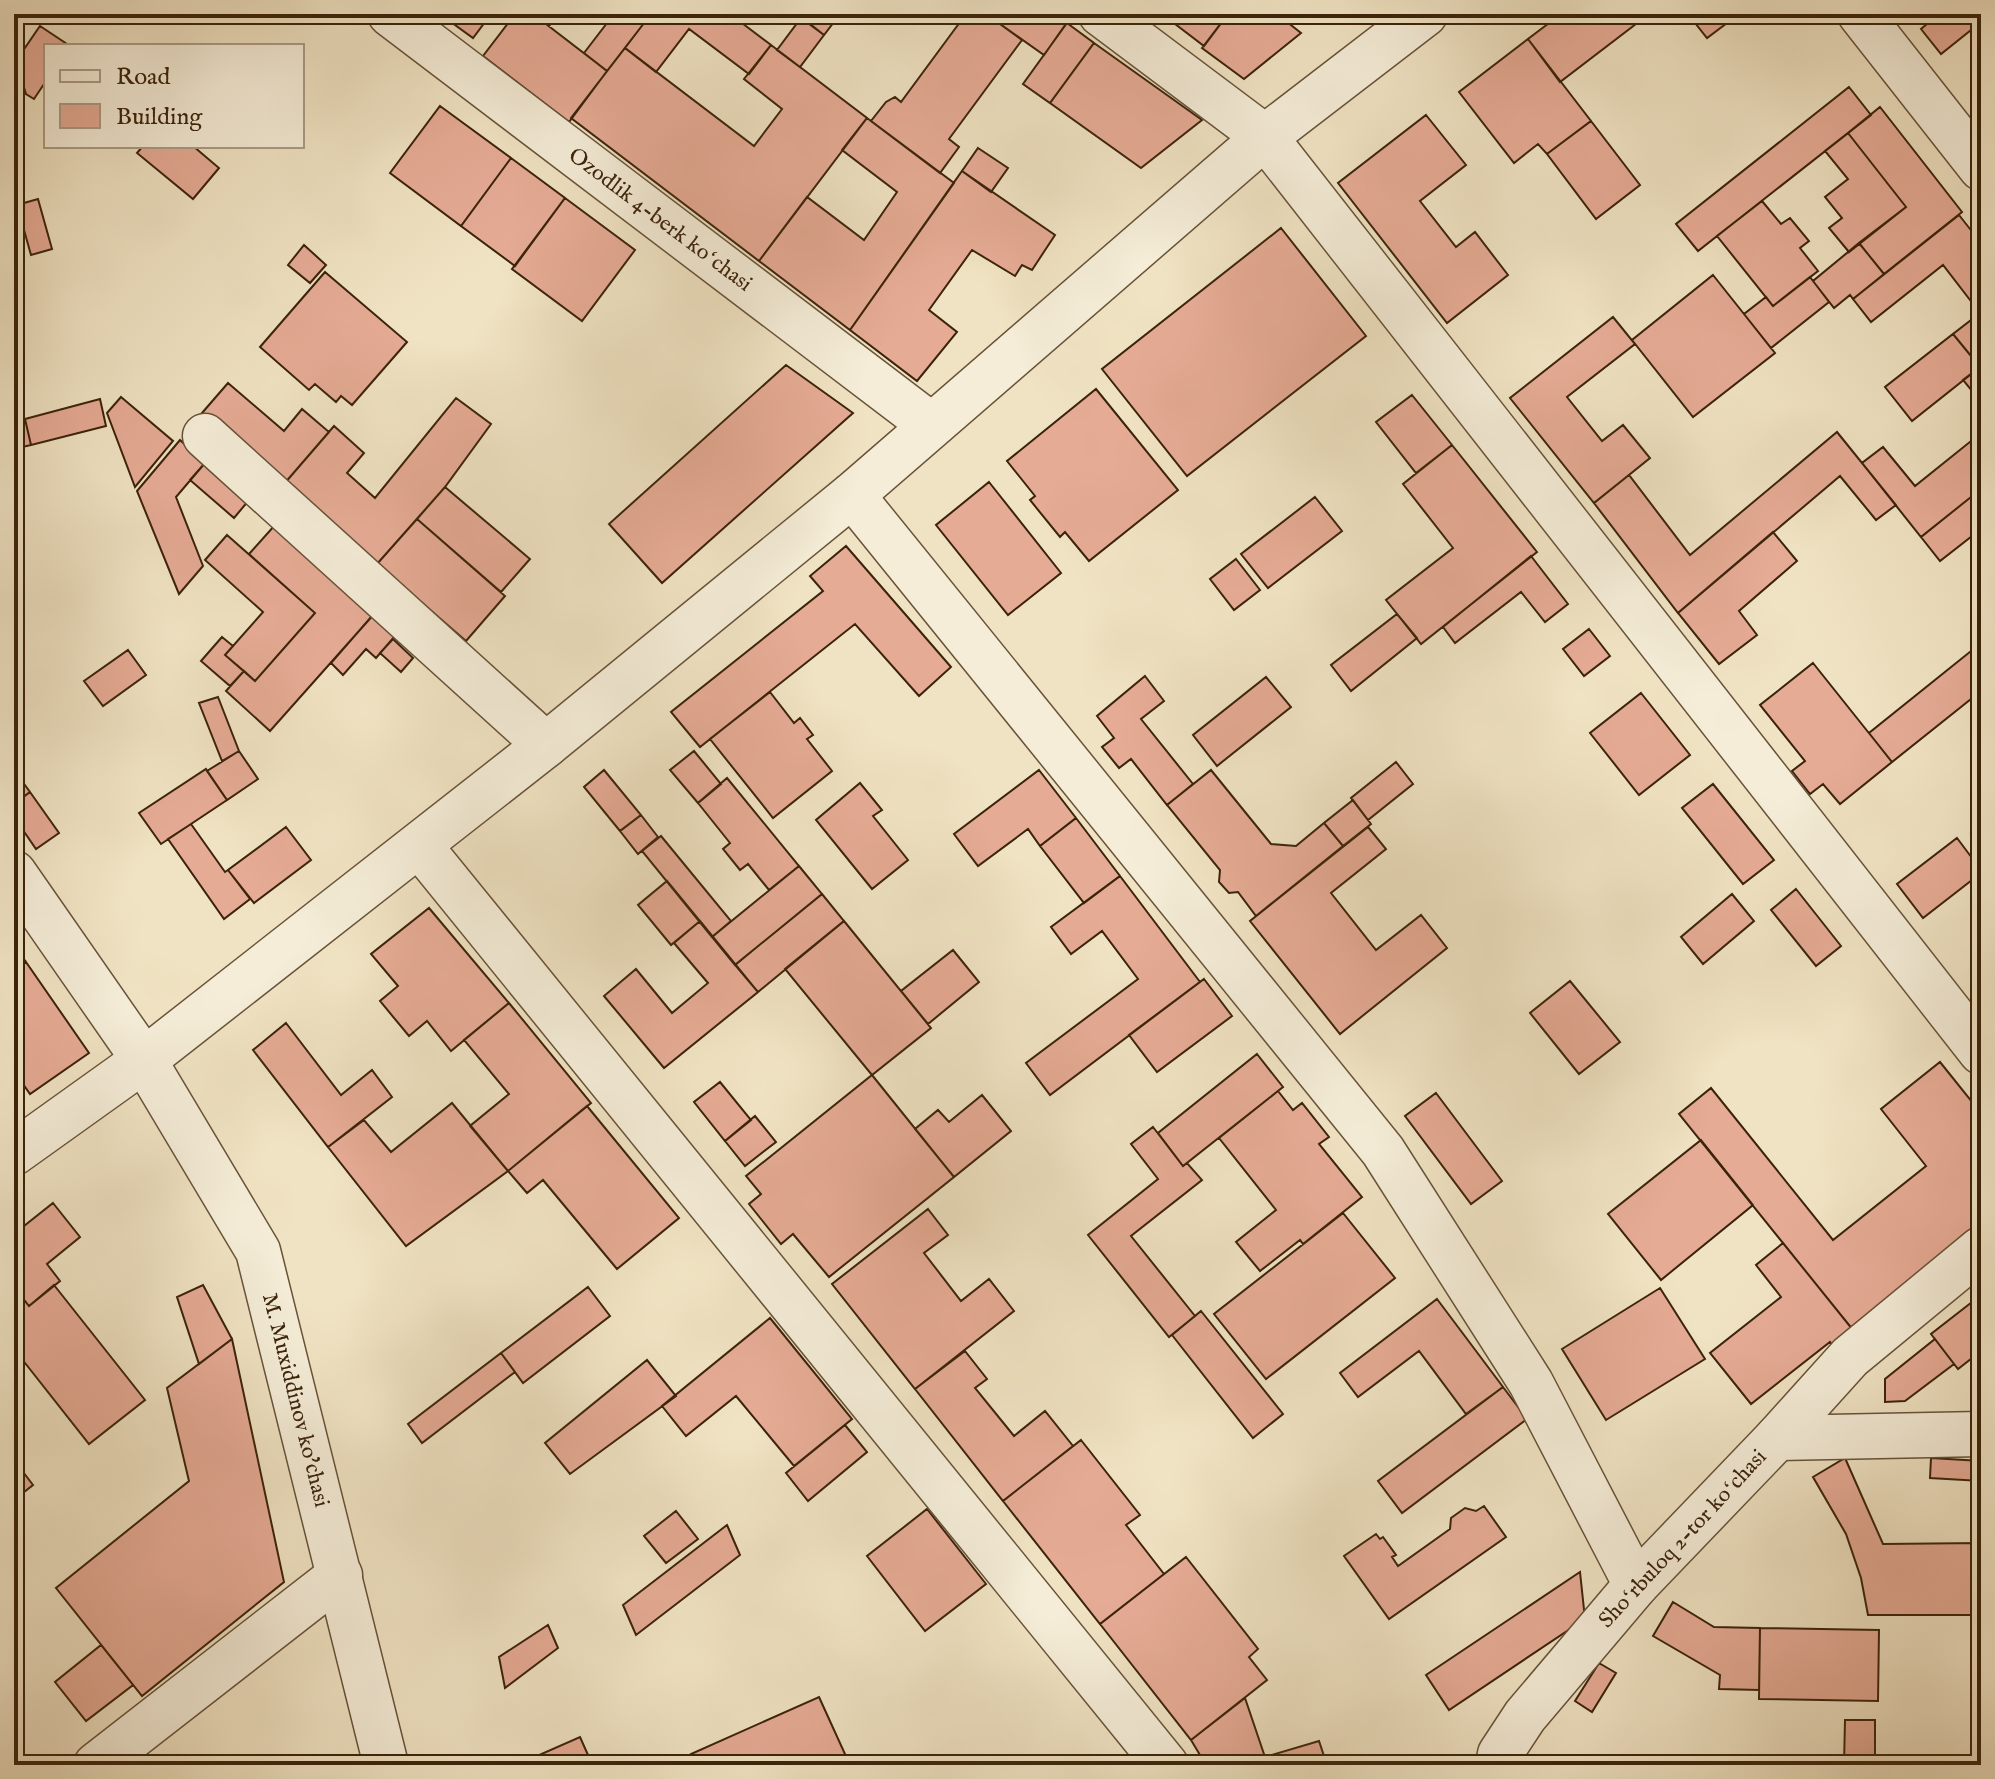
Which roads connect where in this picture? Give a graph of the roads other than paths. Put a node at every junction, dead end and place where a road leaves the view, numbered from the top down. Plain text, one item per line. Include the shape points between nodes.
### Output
1 (390, 14) edge
2 (1101, 14) edge
3 (1425, 14) edge
4 (1860, 14) edge
5 (1265, 137) junction
6 (1981, 168) edge
7 (931, 425) junction
8 (205, 436) dead end
9 (852, 495) junction
10 (546, 745) junction
11 (419, 845) junction
12 (14, 873) edge
13 (1981, 1052) edge
14 (144, 1060) junction
15 (14, 1153) edge
16 (1981, 1249) edge
17 (1981, 1434) edge
18 (1777, 1438) junction
19 (340, 1575) junction
20 (1636, 1585) junction
21 (96, 1765) edge
22 (386, 1765) edge
23 (1166, 1765) edge
24 (1498, 1765) edge

1 - 7 street, Ozodlik 4-berk koʻchasi
2 - 5 street
3 - 5 street
4 - 6 street
5 - 7 street
5 - 13 street
7 - 9 street
8 - 10 street
9 - 10 street
9 - 20 street via 1383,1151 1531,1383
10 - 11 street
11 - 14 street
11 - 23 street
12 - 14 street, M. Muxiddinov ko'chasi
14 - 15 street
14 - 19 street, M. Muxiddinov ko'chasi via 258,1251
16 - 18 street via 1850,1357
17 - 18 street, Shoʻrbuloq 2-tor koʻchasi
18 - 20 street, Shoʻrbuloq 2-tor koʻchasi
19 - 21 street
19 - 22 street, M. Muxiddinov ko'chasi
20 - 24 street, Shoʻrbuloq 2-tor koʻchasi via 1525,1716

